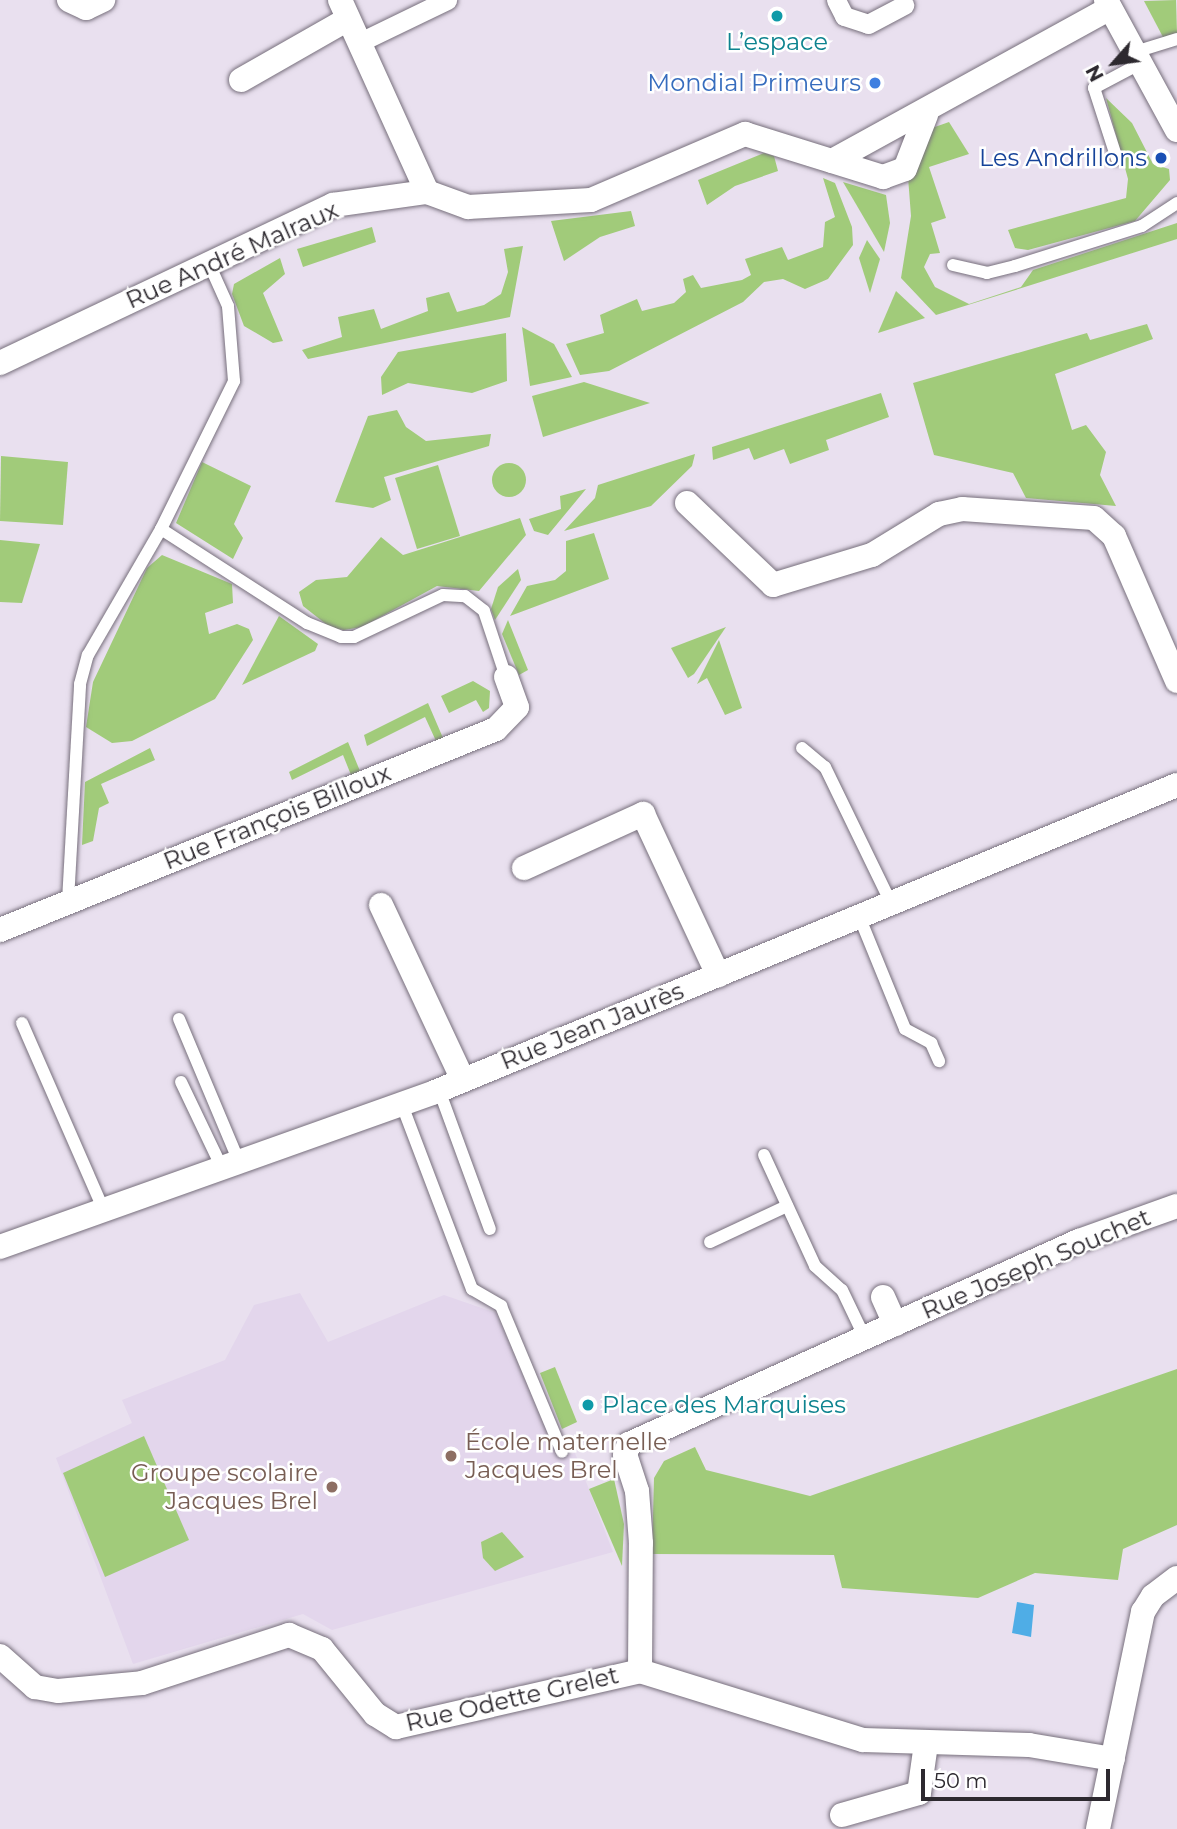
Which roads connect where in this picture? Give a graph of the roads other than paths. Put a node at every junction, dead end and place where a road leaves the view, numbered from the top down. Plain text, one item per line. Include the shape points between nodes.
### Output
1 (69, 0) edge
2 (103, 0) edge
3 (447, 0) edge
4 (836, 0) edge
5 (1108, 4) edge
6 (904, 5) dead end
7 (344, 10) edge
8 (1177, 39) edge
9 (358, 43) junction
10 (1138, 58) junction
11 (241, 80) dead end
12 (926, 115) junction
13 (1177, 130) edge
14 (1118, 159) dead end
15 (832, 162) junction
16 (427, 192) junction
17 (1177, 203) edge
18 (953, 264) dead end
19 (210, 266) junction
20 (0, 363) edge
21 (687, 503) dead end
22 (161, 529) junction
23 (506, 677) joint
24 (1177, 681) edge
25 (802, 748) dead end
26 (1177, 785) edge
27 (524, 868) dead end
28 (68, 901) junction
29 (891, 903) junction
30 (381, 905) dead end
31 (859, 916) junction
32 (0, 930) edge
33 (718, 975) junction
34 (179, 1019) dead end
35 (22, 1023) dead end
36 (939, 1061) dead end
37 (462, 1079) junction
38 (181, 1082) dead end
39 (439, 1090) junction
40 (402, 1105) junction
41 (764, 1154) dead end
42 (232, 1167) junction
43 (787, 1206) junction
44 (1177, 1206) edge
45 (105, 1213) junction
46 (491, 1229) dead end
47 (710, 1242) dead end
48 (0, 1247) edge
49 (883, 1297) dead end
50 (895, 1324) junction
51 (865, 1338) junction
52 (562, 1452) dead end
53 (1177, 1578) edge
54 (0, 1656) edge
55 (640, 1671) junction
56 (926, 1744) junction
57 (1113, 1759) junction
58 (842, 1815) dead end
59 (1098, 1829) edge

1 - 2 street via 86,8
3 - 9 street
4 - 6 street via 844,16 868,24
5 - 10 street
5 - 12 street via 949,94
7 - 9 street
7 - 11 street
8 - 10 lane
9 - 16 street
10 - 13 street
10 - 14 lane via 1094,88
12 - 15 street
12 - 15 street, Rue André Malraux via 905,169 883,177
15 - 16 street, Rue André Malraux via 745,134 591,200 468,207
16 - 19 street, Rue André Malraux via 333,205
17 - 18 lane via 1142,226 1015,266 987,273
19 - 20 street, Rue André Malraux
19 - 22 lane via 228,306 234,381
21 - 24 street via 773,585 872,555 939,514 962,509 1094,518 1114,536
22 - 23 lane via 307,623 341,637 354,637 443,595 465,597 484,611
22 - 28 lane via 108,616 80,684
23 - 28 street, Rue François Billoux via 517,707 496,729
25 - 29 lane via 825,767
26 - 29 street, Rue Jean Jaurès
27 - 33 street via 642,814
28 - 32 street, Rue François Billoux
29 - 31 street, Rue Jean Jaurès
30 - 37 street
31 - 33 street, Rue Jean Jaurès
31 - 36 lane via 905,1028 931,1044
33 - 37 street, Rue Jean Jaurès
34 - 42 lane
35 - 45 lane
37 - 39 street, Rue Jean Jaurès
38 - 42 lane
39 - 40 street, Rue Jean Jaurès
39 - 46 lane
40 - 42 street, Rue Jean Jaurès
40 - 52 lane via 472,1289 501,1306
41 - 43 lane
42 - 45 street, Rue Jean Jaurès
43 - 47 lane
43 - 51 lane via 815,1266 842,1290
44 - 50 street, Rue Joseph Souchet via 1079,1241
45 - 48 street, Rue Jean Jaurès
49 - 50 street, Rue Joseph Souchet
50 - 51 street, Rue Joseph Souchet
51 - 55 street, Rue Joseph Souchet via 626,1446 641,1543
53 - 57 street via 1153,1596 1143,1612
54 - 55 street, Rue Odette Grelet via 25,1681 58,1691 149,1682 289,1634 322,1649 375,1714 396,1727
55 - 56 street, Rue Odette Grelet via 863,1740
56 - 57 street, Rue Odette Grelet via 1029,1745
56 - 58 street via 919,1793
57 - 59 street

